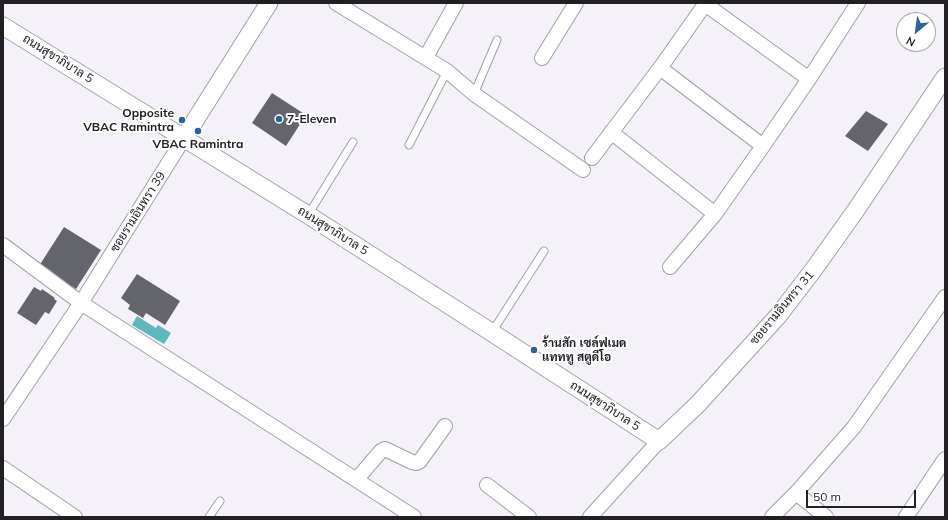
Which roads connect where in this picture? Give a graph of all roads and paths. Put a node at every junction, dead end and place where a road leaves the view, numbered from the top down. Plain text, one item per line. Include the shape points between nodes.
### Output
1 (269, 3) edge
2 (336, 3) edge
3 (456, 3) edge
4 (576, 3) edge
5 (858, 3) edge
6 (706, 4) edge
7 (3, 26) edge
8 (497, 40) dead end
9 (426, 57) junction
10 (542, 58) dead end
11 (660, 68) junction
12 (447, 71) junction
13 (945, 77) edge
14 (809, 80) junction
15 (474, 94) junction
16 (611, 132) junction
17 (184, 138) junction
18 (353, 142) dead end
19 (409, 145) dead end
20 (763, 146) junction
21 (592, 158) dead end
22 (583, 170) dead end
23 (715, 214) junction
24 (308, 215) junction
25 (3, 245) edge
26 (544, 251) dead end
27 (670, 267) dead end
28 (945, 297) edge
29 (81, 303) junction
30 (491, 332) junction
31 (3, 419) edge
32 (445, 426) dead end
33 (659, 441) junction
34 (945, 460) edge
35 (3, 468) edge
36 (356, 480) junction
37 (487, 485) dead end
38 (796, 493) junction
39 (220, 502) dead end
40 (75, 517) edge
41 (209, 517) edge
42 (414, 517) edge
43 (529, 517) edge
44 (590, 517) edge
45 (772, 517) edge
46 (826, 517) edge
47 (906, 517) edge

1 - 17 street, ซอยรามอินทรา 39
2 - 9 street
3 - 9 street
4 - 10 street
5 - 14 street
6 - 11 street
6 - 14 street
7 - 17 street, ถนนสุขาภิบาล 5
8 - 15 lane
9 - 12 street
11 - 16 street
11 - 20 street
12 - 15 street
12 - 19 lane
13 - 33 street, ซอยรามอินทรา 31 via 856,210 778,316 698,404
14 - 20 street
15 - 22 street
16 - 21 street
16 - 23 street
17 - 24 street, ถนนสุขาภิบาล 5
17 - 29 street, ซอยรามอินทรา 39
18 - 24 lane
20 - 23 street
23 - 27 street
24 - 30 street, ถนนสุขาภิบาล 5
25 - 29 street
26 - 30 lane
28 - 38 street via 854,427
29 - 31 street, ซอยรามอินทรา 39
29 - 36 street
30 - 33 street, ถนนสุขาภิบาล 5
32 - 36 street via 420,461 412,462 385,449
33 - 44 street, ซอยรามอินทรา 31
34 - 47 street
35 - 40 street
36 - 42 street
37 - 43 street
38 - 45 street
38 - 46 street
39 - 41 lane

